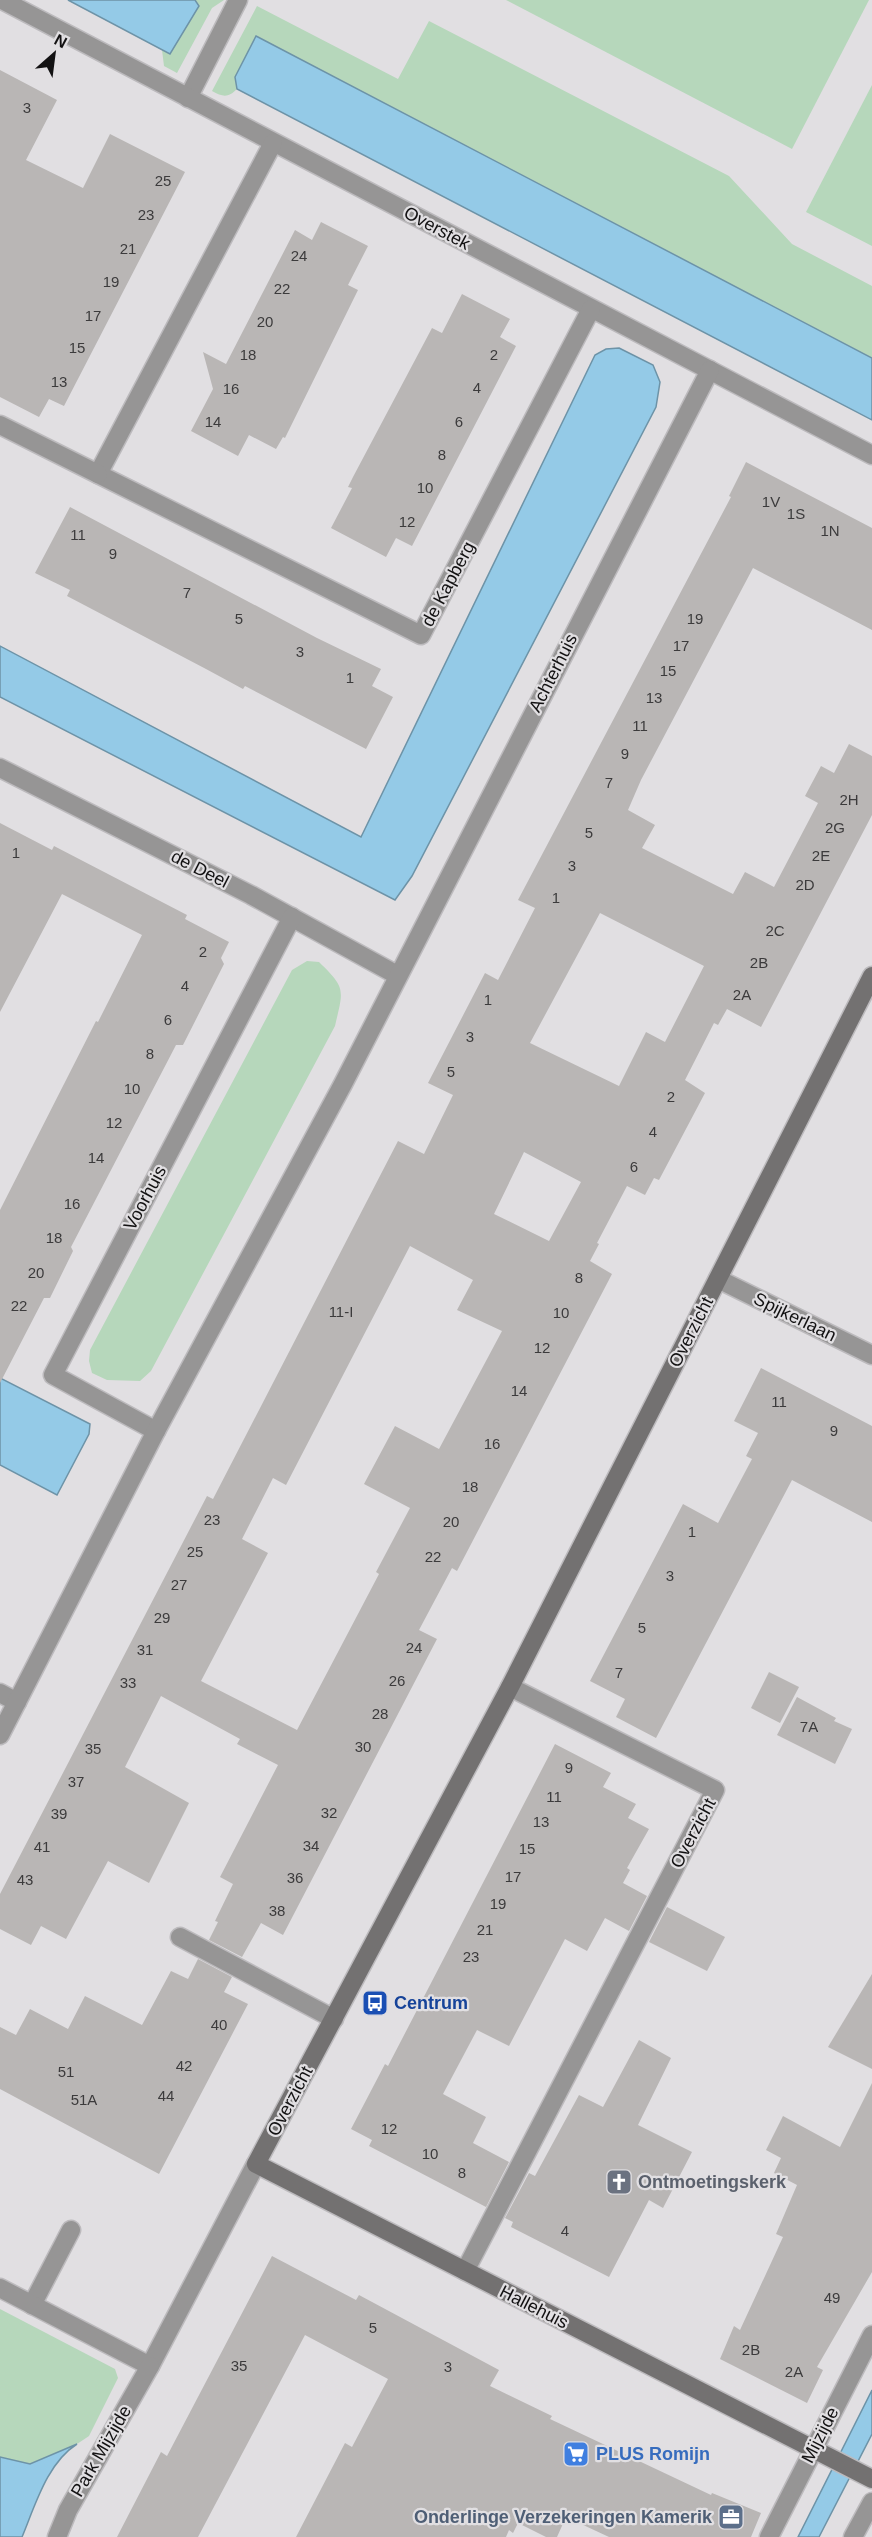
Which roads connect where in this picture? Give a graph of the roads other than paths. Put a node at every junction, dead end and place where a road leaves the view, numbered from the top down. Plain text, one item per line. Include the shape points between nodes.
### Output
1 (2, 0) edge
2 (238, 0) edge
3 (188, 98) junction
4 (273, 143) junction
5 (591, 309) junction
6 (710, 370) junction
7 (0, 424) edge
8 (872, 455) edge
9 (98, 474) junction
10 (0, 768) edge
11 (292, 917) junction
12 (397, 975) junction
13 (872, 976) edge
14 (718, 1279) junction
15 (872, 1355) edge
16 (156, 1431) junction
17 (510, 1687) junction
18 (0, 1693) edge
19 (17, 1702) junction
20 (0, 1735) edge
21 (180, 1937) dead end
22 (334, 2019) junction
23 (256, 2164) junction
24 (70, 2230) dead end
25 (465, 2271) junction
26 (0, 2289) edge
27 (32, 2305) junction
28 (872, 2335) edge
29 (150, 2366) junction
30 (812, 2450) junction
31 (872, 2480) edge
32 (872, 2502) edge
33 (57, 2537) edge
34 (769, 2537) edge
35 (853, 2537) edge

1 - 3 street, Overstek
2 - 3 street
3 - 4 street, Overstek
4 - 5 street, Overstek
4 - 9 street
5 - 6 street, Overstek
5 - 9 street, de Kapberg via 421,634
6 - 8 street, Overstek
6 - 12 street, Achterhuis
7 - 9 street, de Kapberg
10 - 11 street, de Deel
11 - 12 street, de Deel
11 - 16 street, Voorhuis via 52,1375
12 - 16 street via 338,1095
13 - 14 street, Overzicht
14 - 15 street, Spijkerlaan
14 - 17 street, Overzicht
16 - 19 street
17 - 22 street, Overzicht
17 - 25 street, Overzicht via 715,1790
18 - 19 street
19 - 20 street
21 - 22 street
22 - 23 street, Overzicht
23 - 25 street, Hallehuis
23 - 29 street, Overzicht
24 - 27 street
25 - 30 street, Hallehuis
26 - 27 street
27 - 29 street
28 - 30 street, Mijzijde
29 - 33 street, Park Mijzijde via 68,2510
30 - 31 street, Hallehuis
30 - 34 street, Mijzijde
32 - 35 street

